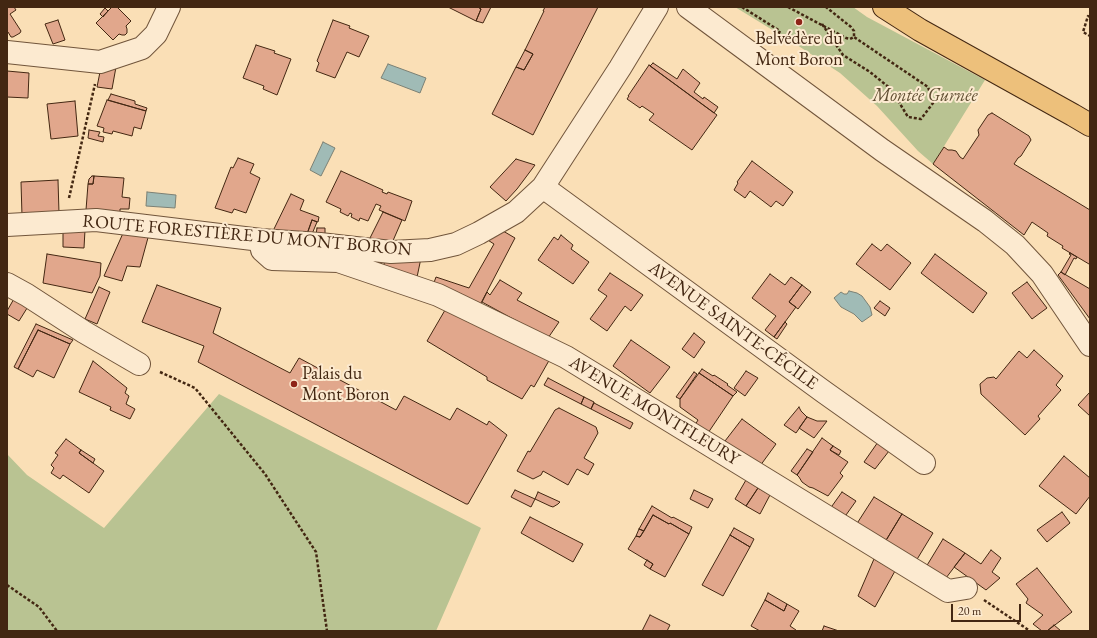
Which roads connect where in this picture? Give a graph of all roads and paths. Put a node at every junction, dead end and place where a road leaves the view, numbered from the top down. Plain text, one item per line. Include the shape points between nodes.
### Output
1 (169, 7) edge
2 (657, 7) edge
3 (688, 7) edge
4 (742, 7) edge
5 (788, 7) edge
6 (826, 7) edge
7 (884, 7) edge
8 (1090, 17) edge
9 (822, 24) junction
10 (1090, 36) edge
11 (777, 37) dead end
12 (854, 37) junction
13 (7, 52) edge
14 (100, 62) junction
15 (1090, 125) edge
16 (543, 187) junction
17 (64, 222) junction
18 (7, 225) edge
19 (261, 240) junction
20 (7, 284) edge
21 (1090, 345) edge
22 (139, 364) joint
23 (924, 463) dead end
24 (7, 585) edge
25 (966, 588) joint
26 (58, 631) edge
27 (327, 631) edge
28 (1030, 631) edge

1 - 14 street via 156,34 142,48
2 - 16 street, ROUTE FORESTIÈRE DU MONT BORON
3 - 21 street via 1015,245 1042,274
4 - 11 path via 780,32
5 - 9 path
6 - 12 path via 854,30
7 - 15 main road via 920,30
8 - 10 path via 1088,16 1083,32
9 - 12 path via 850,39
9 - 12 path via 843,55 891,89 908,117 921,119 933,103 928,87
13 - 14 street
14 - 17 path
16 - 19 street, ROUTE FORESTIÈRE DU MONT BORON via 516,212 479,233 456,244 430,250 391,252
16 - 23 street, AVENUE SAINTE-CÉCILE
17 - 18 street, ROUTE FORESTIÈRE DU MONT BORON
17 - 19 street, ROUTE FORESTIÈRE DU MONT BORON via 96,220
19 - 25 street, AVENUE MONTFLEURY via 262,250 272,259 338,261 438,295 566,357 948,591
20 - 22 street
22 - 27 path via 195,388 265,474 316,552
24 - 26 path via 39,607
25 - 28 path

